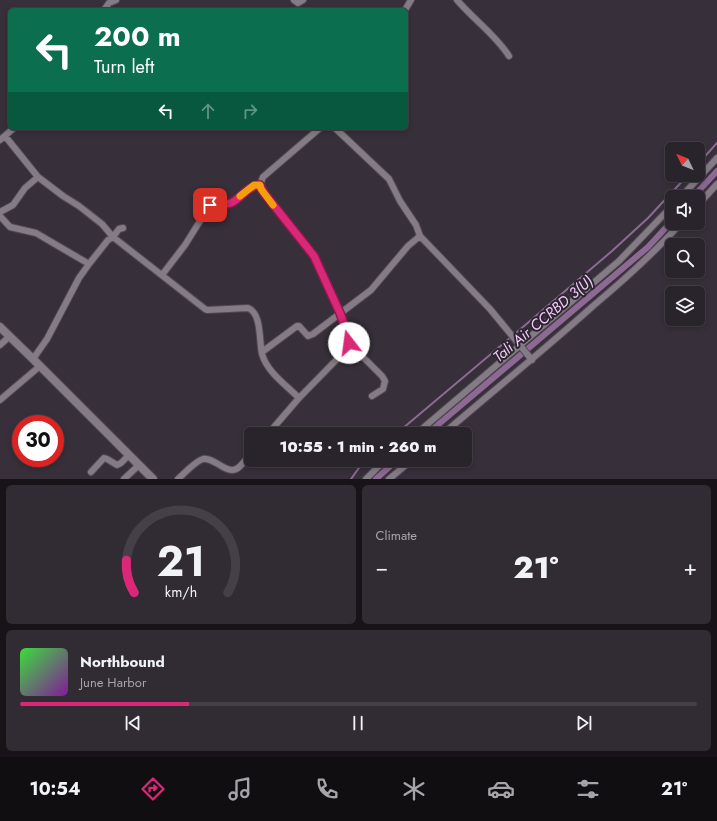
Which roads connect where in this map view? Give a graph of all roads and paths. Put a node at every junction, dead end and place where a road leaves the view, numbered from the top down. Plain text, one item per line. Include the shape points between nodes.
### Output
1 (116, 0) edge
2 (294, 0) edge
3 (303, 0) edge
4 (457, 0) edge
5 (105, 8) edge
6 (509, 56) dead end
7 (12, 130) edge
8 (318, 130) edge
9 (337, 130) edge
10 (5, 136) junction
11 (0, 140) edge
12 (717, 158) edge
13 (38, 177) junction
14 (717, 184) edge
15 (260, 185) junction
16 (687, 190) edge
17 (705, 197) edge
18 (0, 212) edge
19 (665, 213) edge
20 (0, 216) edge
21 (123, 228) dead end
22 (675, 230) edge
23 (420, 236) junction
24 (113, 237) junction
25 (89, 264) junction
26 (162, 275) junction
27 (340, 313) junction
28 (0, 327) edge
29 (10, 336) junction
30 (349, 343) junction
31 (0, 345) edge
32 (522, 347) junction
33 (262, 352) junction
34 (531, 358) junction
35 (33, 359) junction
36 (40, 366) junction
37 (372, 396) dead end
38 (299, 398) junction
39 (0, 400) edge
40 (274, 427) edge
41 (425, 427) edge
42 (451, 427) edge
43 (129, 455) junction
44 (244, 461) edge
45 (139, 465) junction
46 (379, 467) edge
47 (404, 467) edge
48 (91, 472) dead end
49 (124, 479) edge
50 (153, 479) edge
51 (178, 479) edge
52 (366, 479) edge
53 (389, 479) edge

1 - 5 street
2 - 3 street via 298,3
4 - 6 street via 502,44
7 - 10 street
8 - 15 street via 263,177
9 - 23 street via 389,179 416,224
10 - 11 street
10 - 13 street
12 - 16 street
13 - 18 street via 25,188 14,205
13 - 24 street via 96,220
14 - 17 street
15 - 26 street via 254,185 230,204 214,202 210,205 185,245
15 - 27 street via 314,256
19 - 32 street via 619,261
20 - 25 street via 10,227 36,233
21 - 24 street
22 - 34 street via 652,254
23 - 27 street via 408,246 375,286
23 - 32 street via 490,309
24 - 25 street
24 - 26 street
25 - 35 street
26 - 33 street via 207,310 252,310 256,315
27 - 30 street
27 - 33 street via 310,336 299,326 295,327
28 - 29 street
29 - 31 street
29 - 35 street
30 - 37 street via 384,379 383,389
30 - 38 street via 344,352
32 - 34 street
32 - 41 street
33 - 38 street via 267,366
34 - 42 street
35 - 36 street
36 - 39 street
36 - 43 street
38 - 40 street
43 - 45 street
43 - 48 street via 117,465 104,458
44 - 51 street via 234,470 208,459 201,460
45 - 49 street
45 - 50 street
46 - 52 street
47 - 53 street

